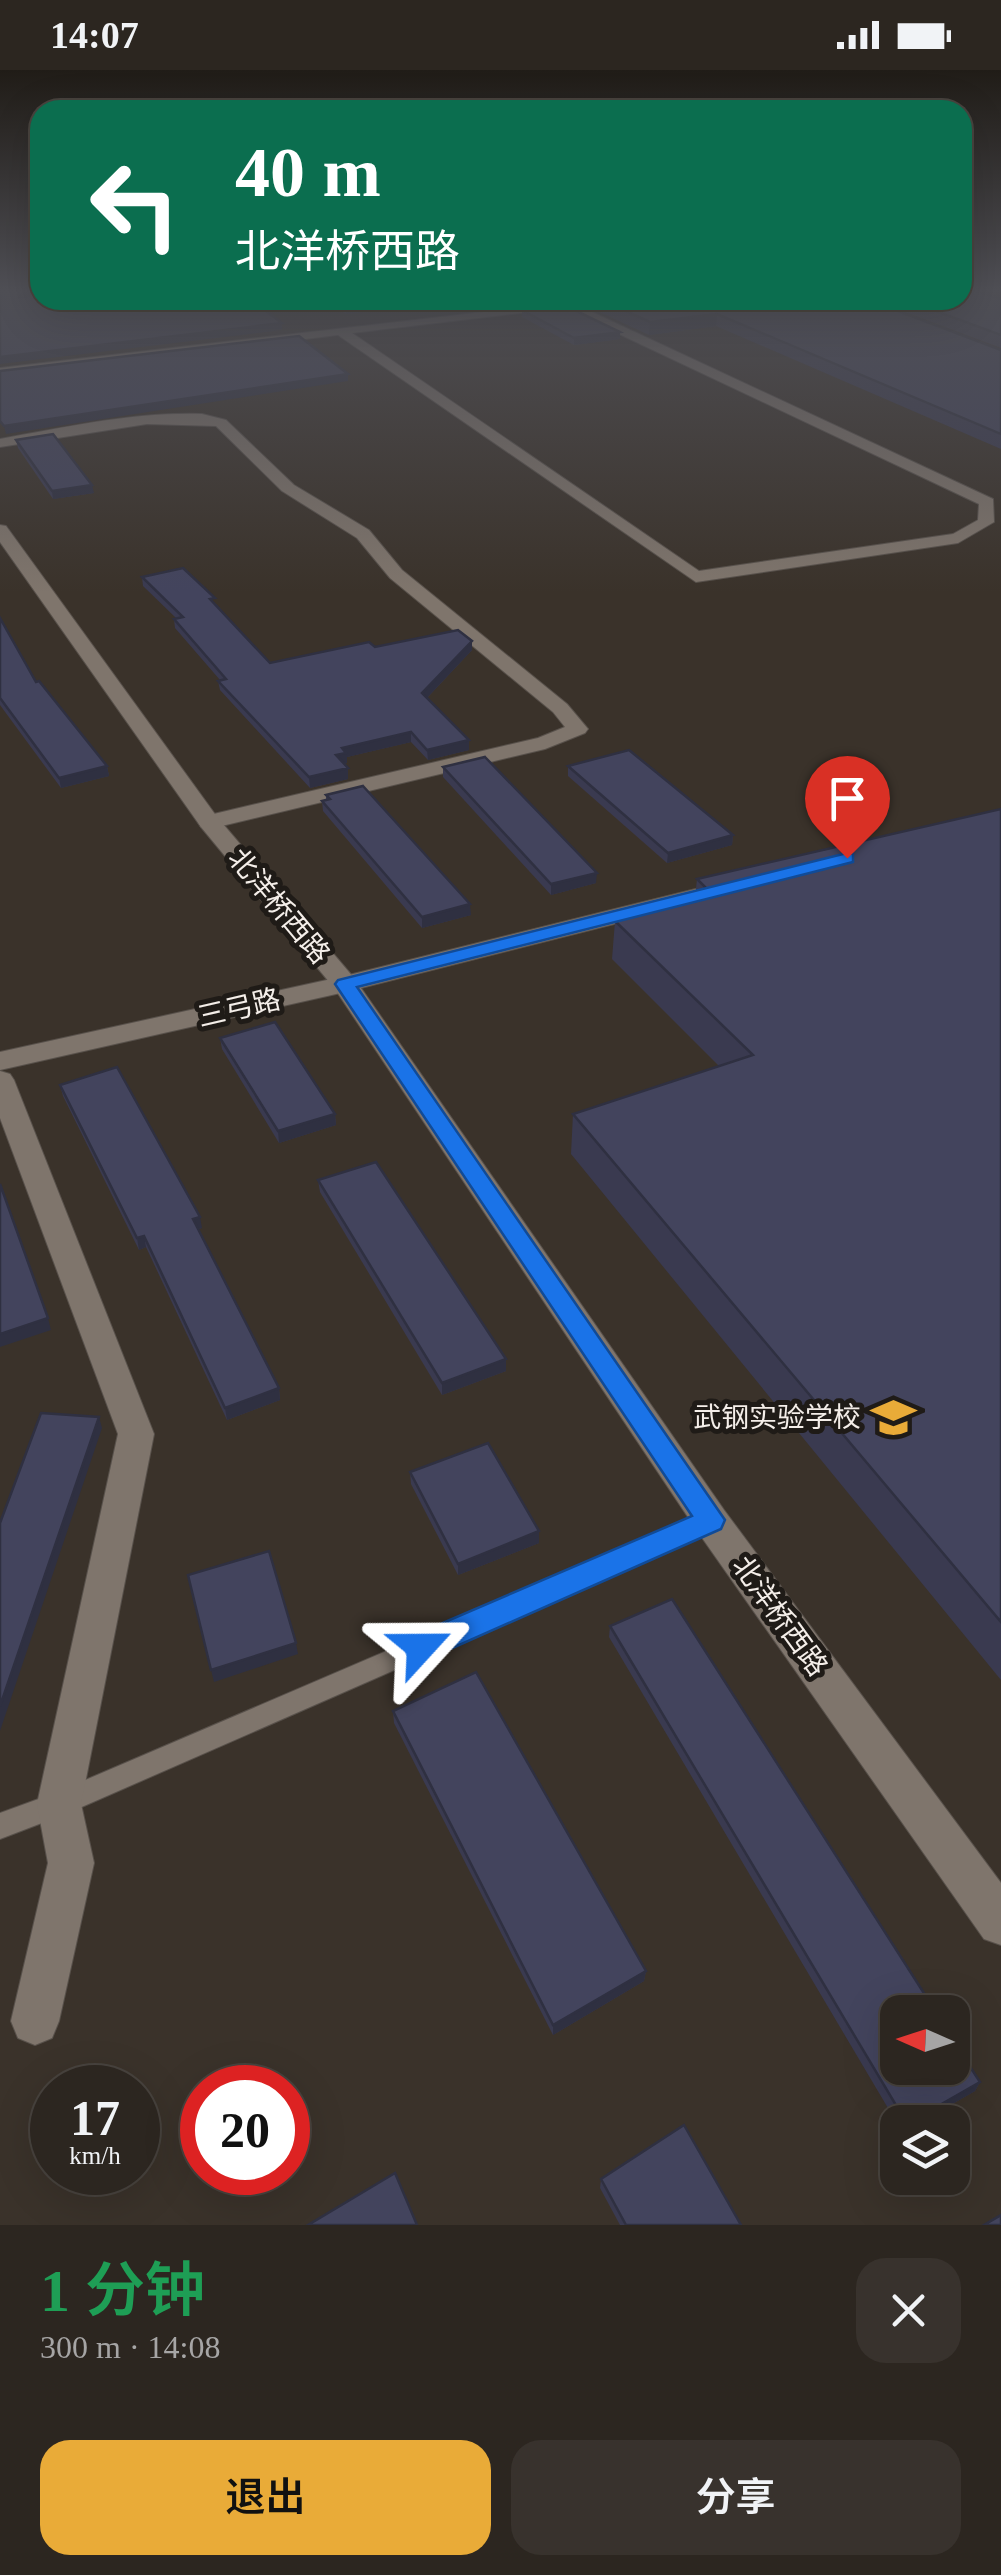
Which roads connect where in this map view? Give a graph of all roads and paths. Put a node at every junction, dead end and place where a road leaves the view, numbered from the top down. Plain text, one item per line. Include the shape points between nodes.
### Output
1 (426, 391) edge
2 (750, 391) edge
3 (0, 443) edge
4 (0, 530) edge
5 (208, 822) junction
6 (750, 882) edge
7 (345, 984) junction
8 (0, 1061) edge
9 (0, 1080) edge
10 (711, 1520) junction
11 (59, 1804) junction
12 (0, 1826) edge
13 (1001, 1922) edge
14 (35, 2020) dead end

1 - 2 street via 696,578 958,538 986,522 988,502
3 - 5 street via 210,418 288,488 363,534 396,574 578,728 544,743
4 - 5 street, 北洋桥西路
5 - 7 street, 北洋桥西路
6 - 7 street, 三弓路
7 - 8 street, 三弓路
7 - 10 street, 北洋桥西路
9 - 11 street via 136,1434
10 - 11 lane
10 - 13 street, 北洋桥西路
11 - 12 lane
11 - 14 street via 71,1864

